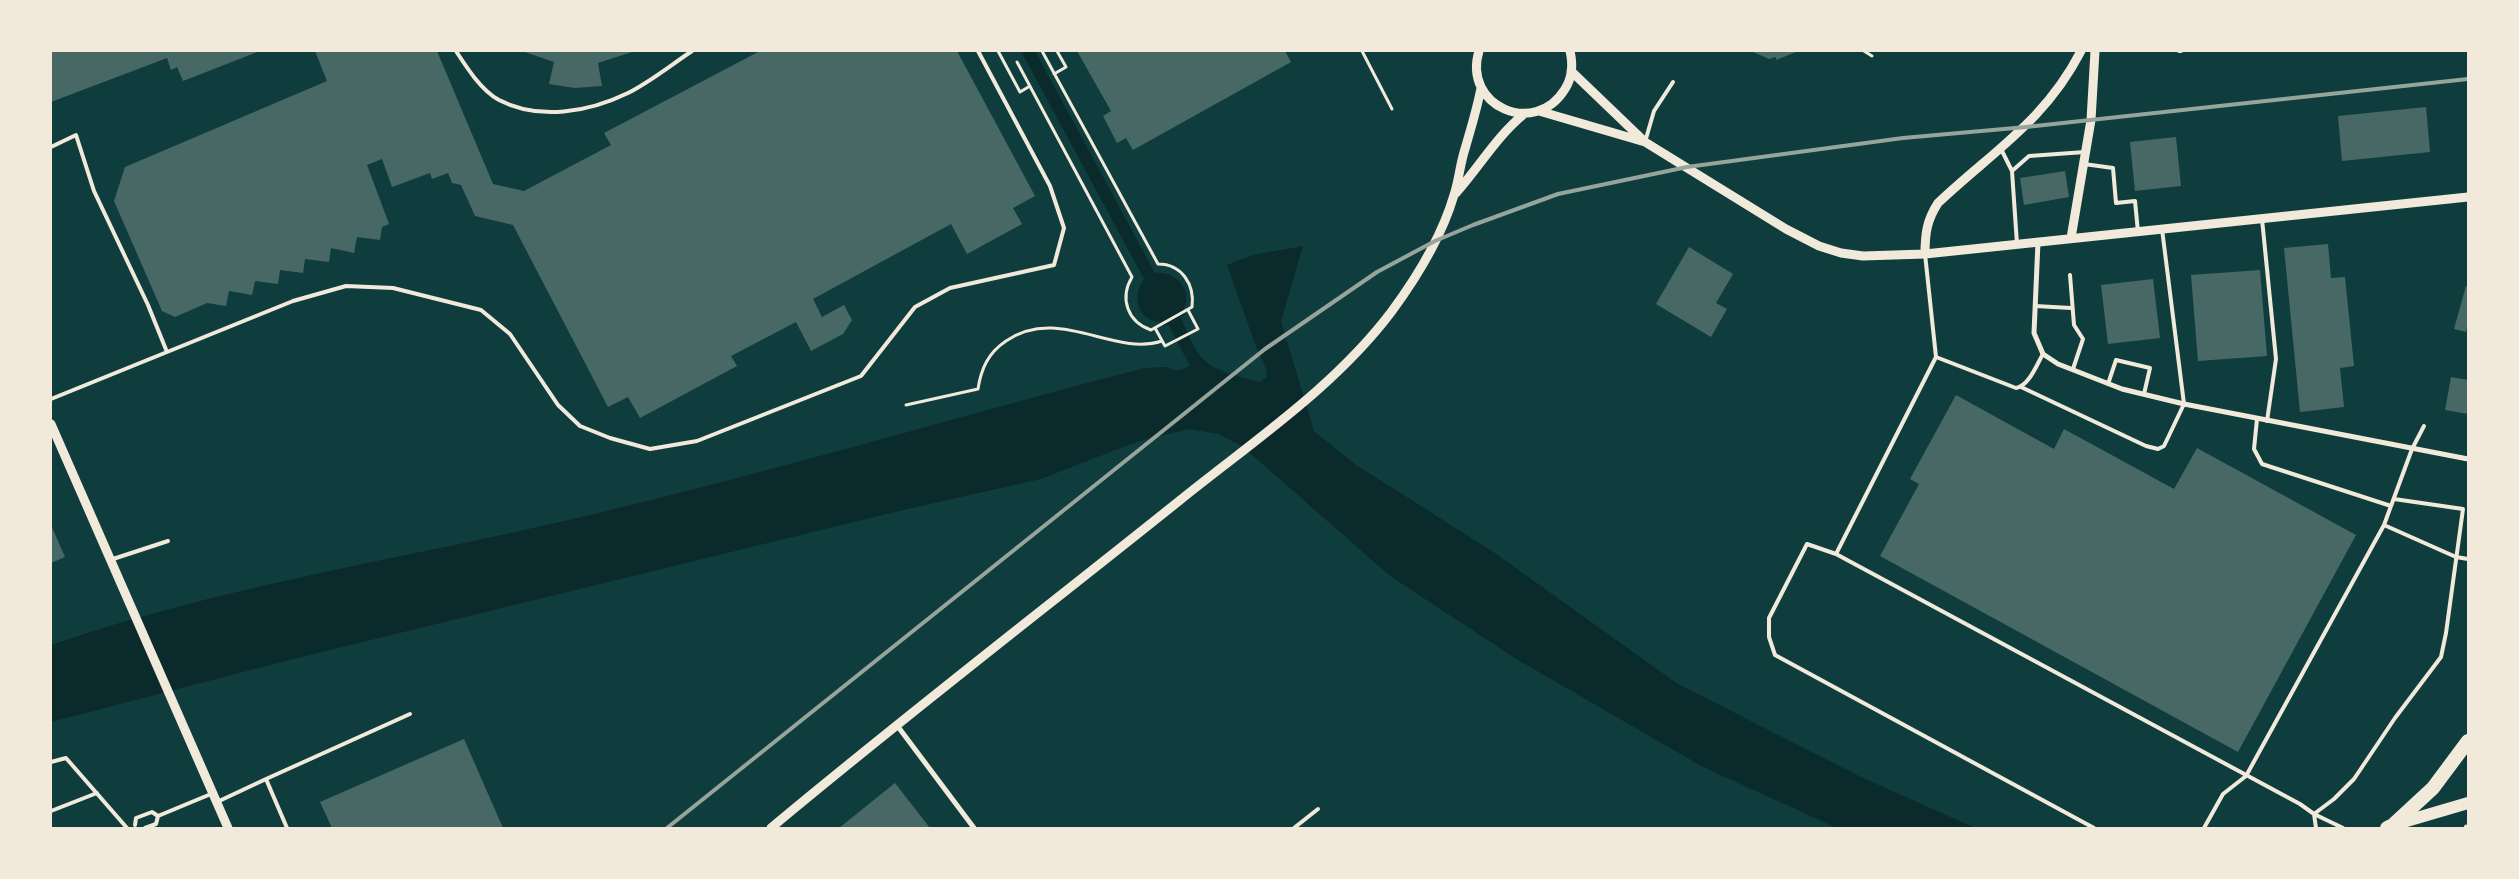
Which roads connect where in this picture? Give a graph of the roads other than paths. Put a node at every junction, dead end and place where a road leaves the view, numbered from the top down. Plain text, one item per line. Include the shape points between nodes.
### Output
1 (456, 51) edge
2 (692, 51) edge
3 (978, 51) edge
4 (1479, 51) edge
5 (1570, 51) edge
6 (2081, 51) edge
7 (2094, 51) edge
8 (1571, 71) junction
9 (1673, 82) dead end
10 (1481, 88) junction
11 (1539, 111) junction
12 (1524, 114) junction
13 (1645, 142) junction
14 (51, 147) edge
15 (2000, 149) junction
16 (2085, 152) junction
17 (2084, 164) junction
18 (2012, 171) junction
19 (1454, 196) junction
20 (2468, 197) edge
21 (2262, 219) junction
22 (2162, 229) junction
23 (2138, 232) junction
24 (2071, 238) junction
25 (2038, 242) junction
26 (2017, 244) junction
27 (1925, 254) junction
28 (2070, 275) dead end
29 (2035, 306) junction
30 (2071, 308) junction
31 (167, 352) junction
32 (2043, 354) junction
33 (1936, 357) junction
34 (2072, 369) junction
35 (2108, 384) junction
36 (2022, 387) junction
37 (2144, 394) junction
38 (51, 400) edge
39 (2184, 404) junction
40 (2257, 419) junction
41 (2267, 421) junction
42 (51, 424) edge
43 (2424, 426) dead end
44 (2412, 449) junction
45 (2468, 459) edge
46 (2394, 498) junction
47 (2391, 506) junction
48 (2384, 524) junction
49 (168, 541) dead end
50 (1836, 554) junction
51 (2456, 557) junction
52 (2468, 558) edge
53 (110, 560) junction
54 (410, 714) dead end
55 (896, 724) junction
56 (2468, 741) edge
57 (51, 762) edge
58 (2246, 776) junction
59 (266, 779) junction
60 (97, 793) junction
61 (213, 793) junction
62 (217, 802) junction
63 (2468, 802) edge
64 (1318, 809) dead end
65 (51, 811) edge
66 (2314, 814) junction
67 (158, 816) junction
68 (137, 826) edge
69 (2390, 826) edge
70 (128, 828) edge
71 (146, 828) edge
72 (228, 828) edge
73 (287, 828) edge
74 (770, 828) edge
75 (974, 828) edge
76 (1294, 828) edge
77 (2094, 828) edge
78 (2204, 828) edge
79 (2316, 828) edge
80 (2343, 828) edge

1 - 2 lane via 480,84 498,100 554,113 580,109 628,93
3 - 31 lane via 1050,186 1064,228 1054,265 950,288 915,307 861,376 697,441 650,449 580,426 558,405 510,334 481,310 393,288 346,286 293,301
4 - 10 street via 1476,74
5 - 8 street
6 - 15 street via 2058,91 2026,127
7 - 16 street via 2091,120
8 - 11 street via 1561,96
8 - 13 street
9 - 13 lane via 1654,111
10 - 12 street via 1499,107
10 - 19 street
11 - 12 street
11 - 13 street
12 - 19 street via 1494,142
13 - 27 street via 1819,246 1863,256
14 - 31 lane via 76,136 94,191
15 - 18 lane
15 - 27 street via 1938,203 1925,230
16 - 17 street
16 - 18 lane via 2029,156
17 - 23 lane via 2114,168 2116,203 2135,201
17 - 24 street
18 - 26 lane
19 - 55 street via 1438,236 1392,311 1358,352 1316,391
20 - 21 street
21 - 22 street
21 - 41 lane via 2276,360
22 - 23 street
22 - 39 lane
23 - 24 street
24 - 25 street
25 - 26 street
25 - 29 street
26 - 27 street
27 - 33 lane
28 - 30 lane
29 - 30 lane
29 - 32 street via 2034,333
30 - 34 lane via 2074,325 2083,339
31 - 38 lane
32 - 34 street
32 - 36 lane
33 - 36 lane via 2016,388
33 - 50 lane
34 - 35 street
35 - 37 street
35 - 37 lane via 2116,360 2150,368
36 - 39 lane via 2146,446 2158,448 2168,440
37 - 39 street
39 - 40 street
40 - 41 street
40 - 47 lane via 2254,449 2262,464
41 - 44 street
42 - 53 street
43 - 44 lane
44 - 45 street
44 - 46 lane
46 - 47 lane
46 - 51 lane via 2463,510
47 - 48 lane
48 - 51 lane
48 - 58 lane
49 - 53 lane
50 - 58 lane
50 - 77 lane via 1807,544 1769,618 1769,637 1775,655
51 - 52 lane
51 - 66 lane via 2441,657 2394,718 2354,779
53 - 61 street
54 - 59 lane
55 - 74 street
55 - 75 street
56 - 69 highway via 2433,788
57 - 60 lane via 66,758
58 - 66 lane
58 - 78 lane via 2223,794
59 - 62 lane
59 - 73 lane
60 - 65 lane
60 - 70 lane
61 - 62 street
61 - 67 lane
62 - 72 street
63 - 69 main road
64 - 76 lane
66 - 79 lane
66 - 80 lane
67 - 68 lane via 152,812 136,818
67 - 71 lane via 156,824
68 - 70 lane

